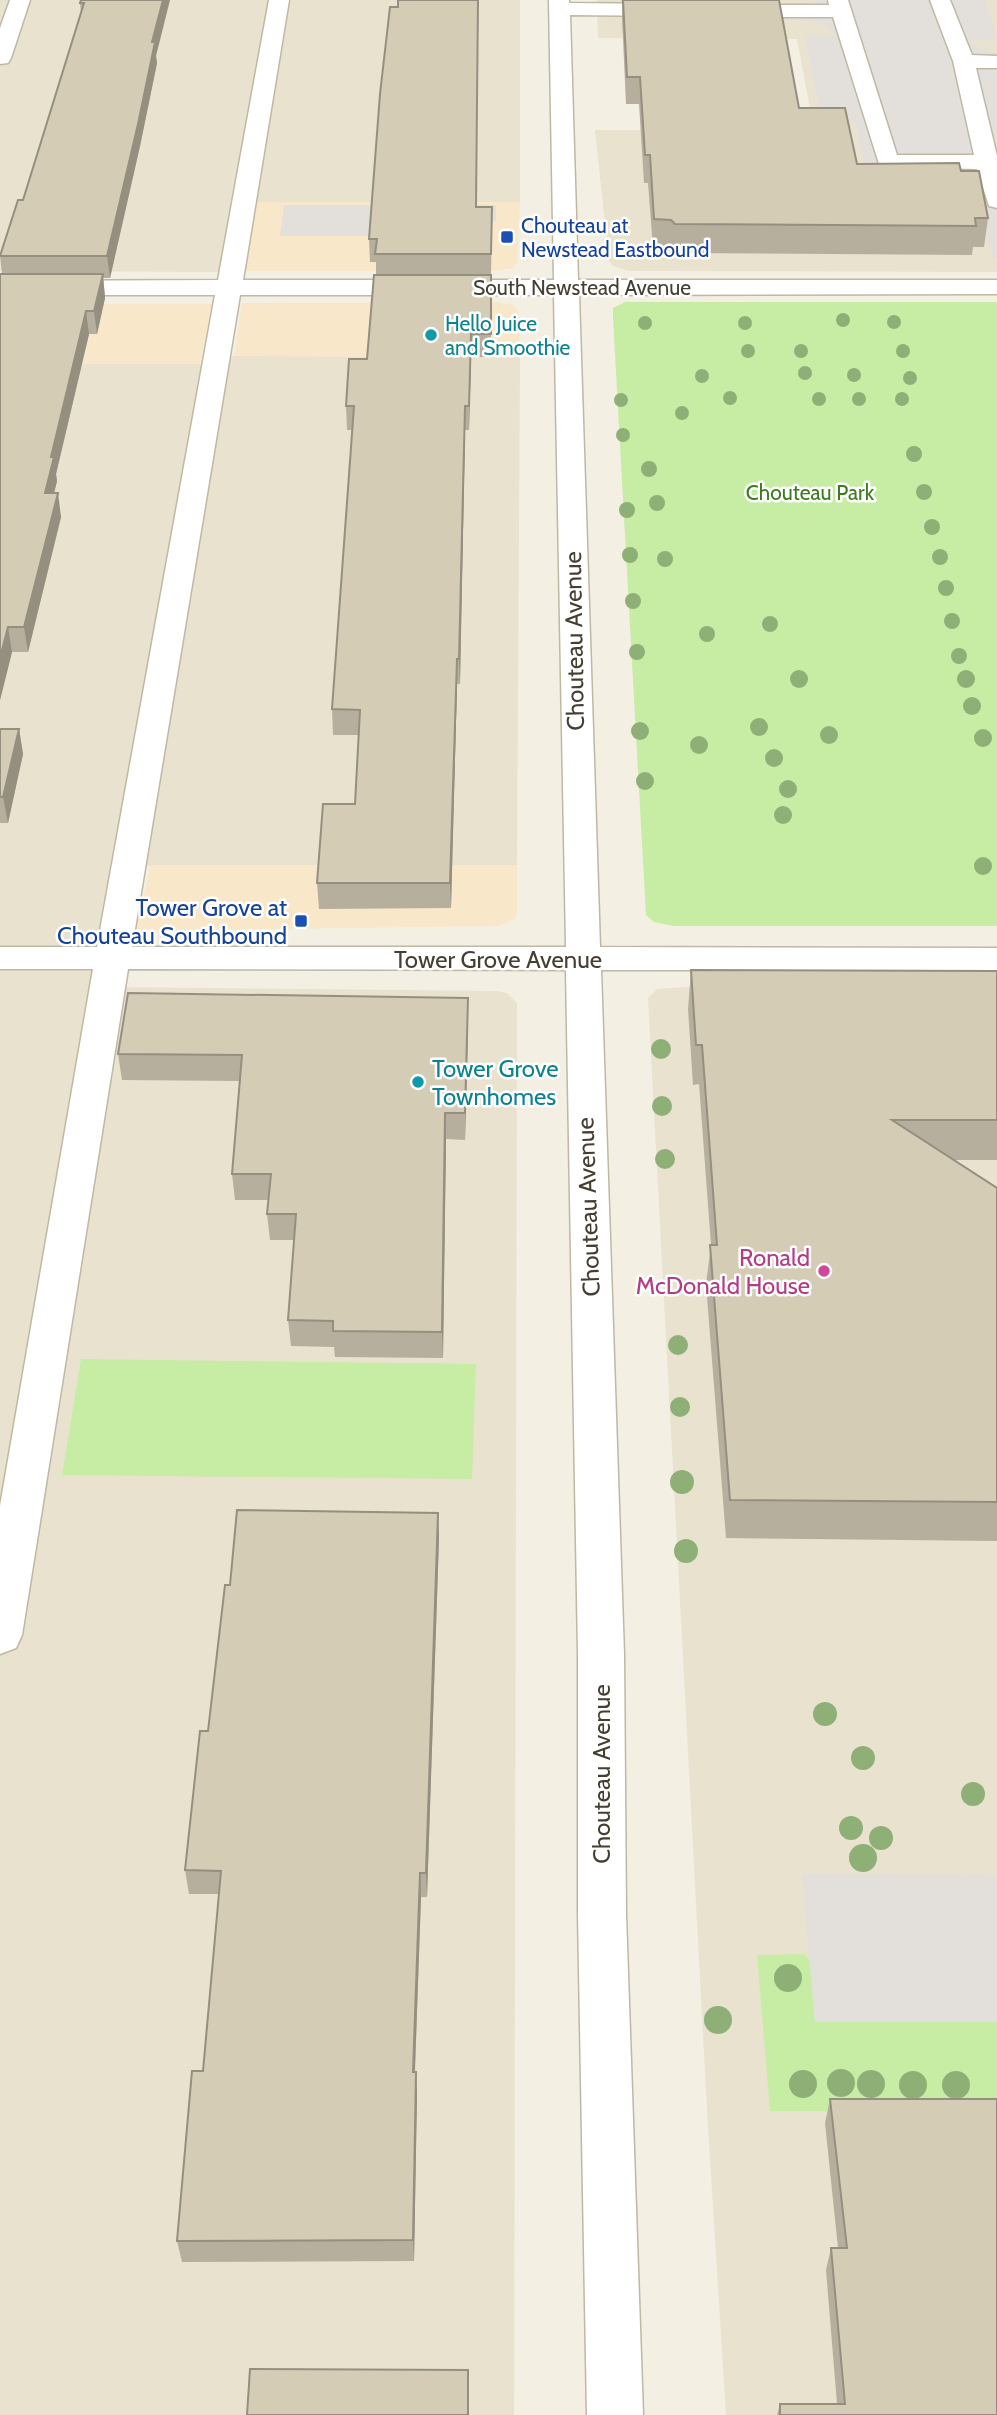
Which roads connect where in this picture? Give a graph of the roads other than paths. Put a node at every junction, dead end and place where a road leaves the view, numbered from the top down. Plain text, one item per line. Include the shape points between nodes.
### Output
1 (20, 0) edge
2 (279, 0) edge
3 (940, 0) edge
4 (559, 4) edge
5 (839, 6) edge
6 (0, 58) edge
7 (964, 61) junction
8 (997, 62) edge
9 (987, 162) junction
10 (997, 201) edge
11 (565, 286) junction
12 (997, 287) edge
13 (0, 288) edge
14 (228, 288) junction
15 (0, 958) edge
16 (113, 958) junction
17 (581, 959) junction
18 (997, 959) edge
19 (0, 1635) edge
20 (615, 2415) edge

1 - 6 street
2 - 14 street
3 - 7 street
4 - 5 street via 699,11
4 - 11 street, Chouteau Avenue
5 - 9 street via 888,162
7 - 8 street
7 - 9 street
9 - 10 street
11 - 12 street, South Newstead Avenue
11 - 14 street, South Newstead Avenue
11 - 17 street, Chouteau Avenue
13 - 14 street, South Newstead Avenue
14 - 16 street
15 - 16 street, Tower Grove Avenue
16 - 17 street, Tower Grove Avenue
16 - 19 street
17 - 18 street, Tower Grove Avenue
17 - 20 street, Chouteau Avenue via 601,1654 601,1914

